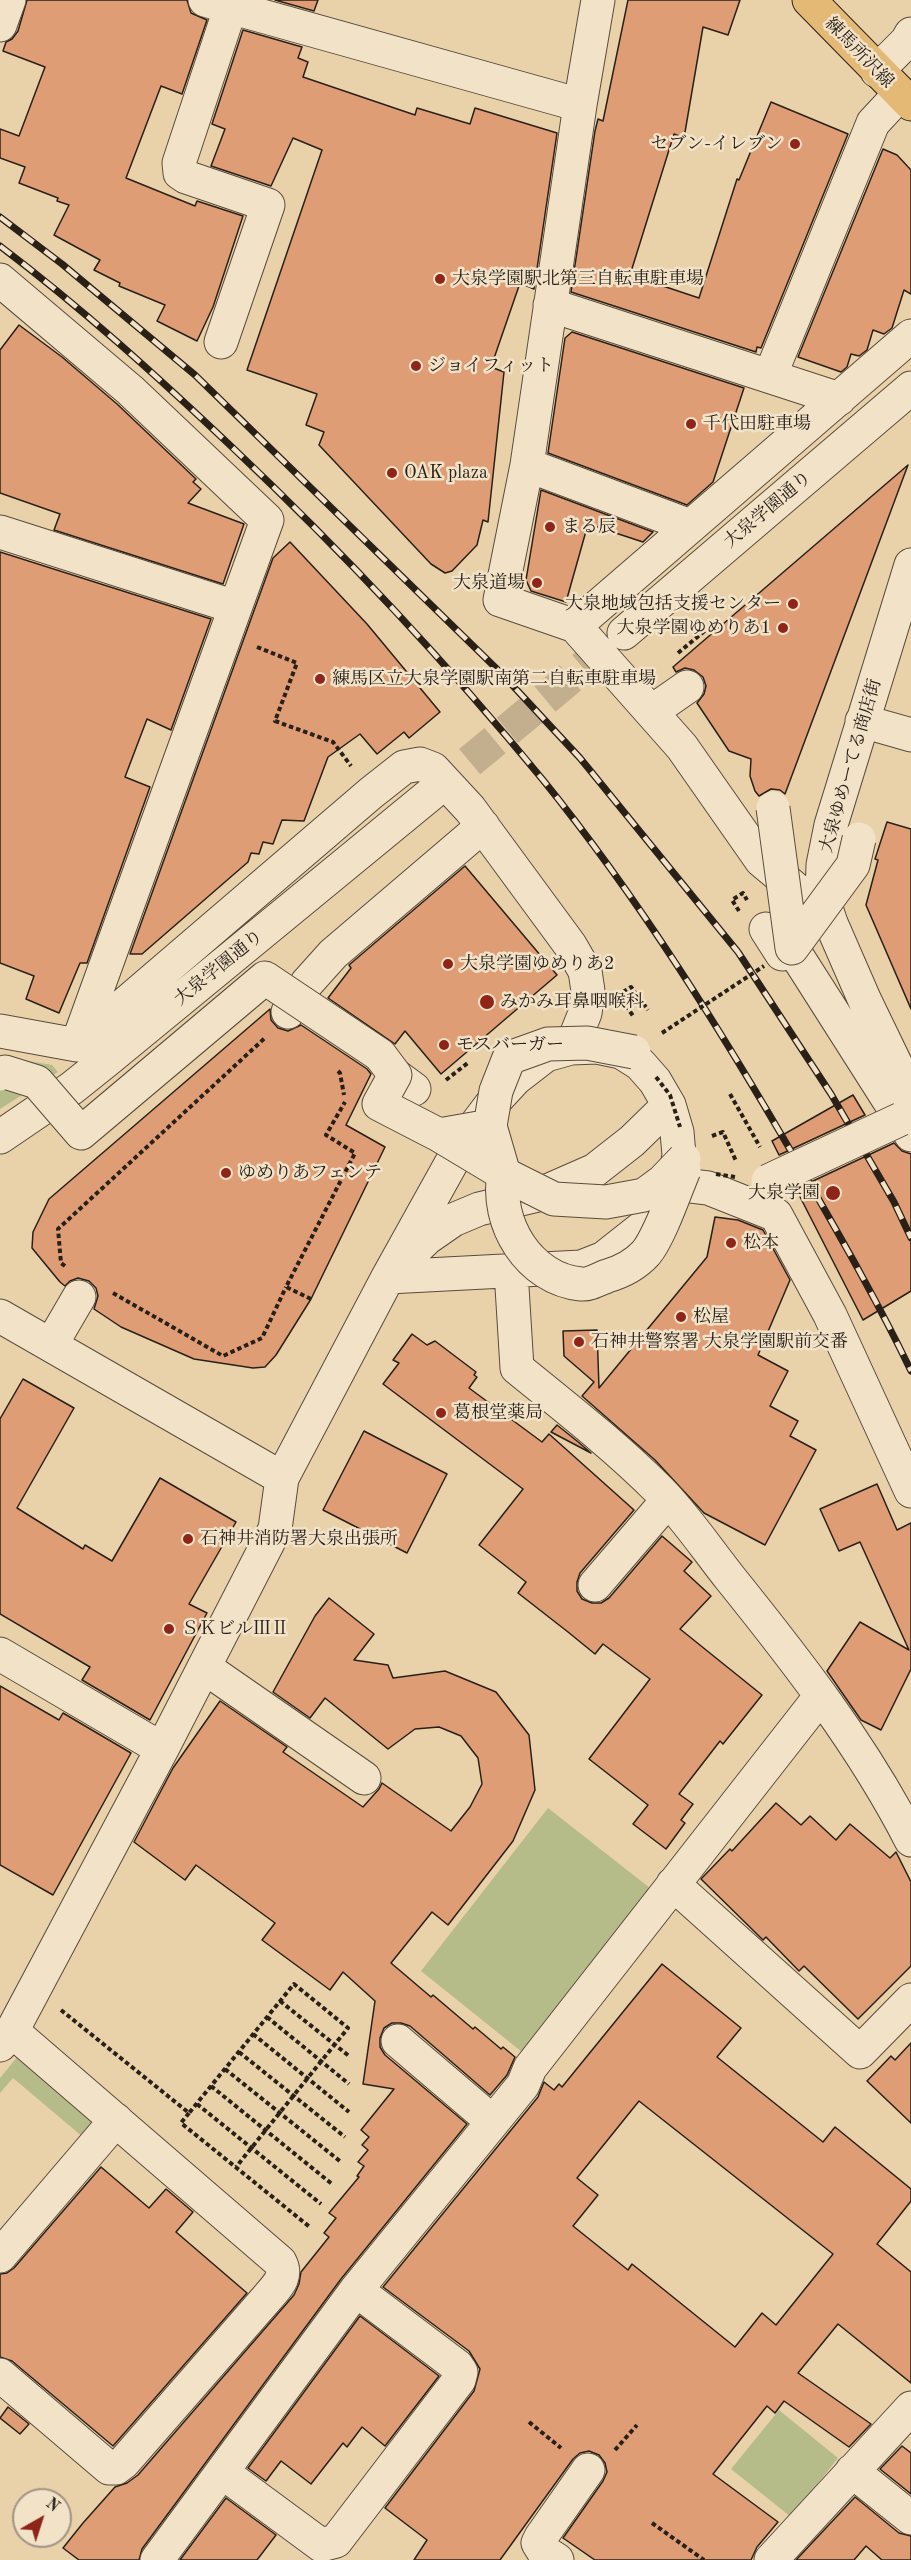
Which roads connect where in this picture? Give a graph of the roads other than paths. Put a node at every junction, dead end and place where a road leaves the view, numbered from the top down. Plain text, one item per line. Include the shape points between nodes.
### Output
1 (9, 0) edge
2 (598, 0) edge
3 (809, 0) edge
4 (222, 3) edge
5 (0, 25) edge
6 (911, 34) edge
7 (878, 71) junction
8 (905, 99) edge
9 (580, 105) junction
10 (0, 280) edge
11 (550, 305) junction
12 (911, 336) edge
13 (220, 342) dead end
14 (770, 376) junction
15 (911, 388) edge
16 (839, 399) junction
17 (526, 465) junction
18 (690, 525) junction
19 (0, 532) edge
20 (911, 566) edge
21 (230, 621) junction
22 (575, 626) junction
23 (624, 633) tunnel mouth
24 (687, 687) dead end
25 (651, 712) junction
26 (862, 721) junction
27 (911, 735) edge
28 (432, 793) tunnel mouth
29 (773, 808) dead end
30 (483, 826) junction
31 (859, 839) dead end
32 (822, 896) junction
33 (780, 944) junction
34 (278, 1023) road end
35 (0, 1031) edge
36 (77, 1045) junction
37 (642, 1047) road end
38 (571, 1048) junction
39 (0, 1074) edge
40 (669, 1105) junction
41 (908, 1117) edge
42 (490, 1126) junction
43 (439, 1135) junction
44 (0, 1137) edge
45 (680, 1171) junction
46 (504, 1174) junction
47 (763, 1179) road end
48 (527, 1274) junction
49 (388, 1277) junction
50 (75, 1283) road end
51 (0, 1316) edge
52 (51, 1345) junction
53 (282, 1478) junction
54 (911, 1491) edge
55 (668, 1500) junction
56 (595, 1585) dead end
57 (0, 1654) edge
58 (204, 1667) junction
59 (820, 1696) junction
60 (162, 1749) junction
61 (364, 1778) dead end
62 (911, 1839) edge
63 (673, 1884) junction
64 (911, 2000) edge
65 (6, 2038) edge
66 (398, 2041) dead end
67 (116, 2120) junction
68 (493, 2122) junction
69 (0, 2256) edge
70 (356, 2290) junction
71 (0, 2375) edge
72 (911, 2409) edge
73 (588, 2470) dead end
74 (852, 2471) junction
75 (222, 2472) junction
76 (911, 2518) edge
77 (166, 2557) edge
78 (557, 2560) edge
79 (771, 2560) edge

1 - 5 street
2 - 9 street
3 - 7 main road, 練馬所沢線
4 - 9 street
4 - 13 street via 179,163 180,172 268,205
6 - 7 street
7 - 8 main road, 練馬所沢線
8 - 14 street via 873,123
9 - 11 street
10 - 21 street via 130,390 267,520
11 - 14 street
11 - 17 street
12 - 16 street
14 - 16 street
15 - 23 street, 大泉学園通り
16 - 18 street
17 - 18 street
17 - 22 street via 500,600
18 - 22 street
19 - 21 street
20 - 26 street, 大泉ゆめーてる商店街
21 - 36 street
22 - 25 street
24 - 25 street
25 - 32 street via 682,747 761,860 805,897
26 - 27 street
26 - 32 street, 大泉ゆめーてる商店街 via 831,825
28 - 44 street, 大泉学園通り via 72,1088
29 - 33 street, bridge
30 - 34 street via 333,954
30 - 36 street via 433,769 420,764 404,767
30 - 38 street via 585,971 585,1012
31 - 33 street, bridge via 853,865
32 - 41 street, 大泉ゆめーてる商店街
33 - 41 street
35 - 36 street
37 - 42 street, bridge via 548,1044 509,1058 496,1091
38 - 40 street via 597,1047 621,1052 640,1064
38 - 49 street via 546,1055 515,1079 490,1106 464,1142
39 - 43 street, bridge via 5,1072 37,1082 81,1134 265,978 380,1055 405,1082 379,1104
40 - 45 street via 677,1132
40 - 49 street via 595,1170 538,1195 479,1209 453,1220 427,1238
41 - 47 street, bridge
42 - 43 street, bridge
42 - 46 street, bridge
43 - 46 street, bridge
45 - 46 street, bridge via 644,1195 606,1202 554,1199
45 - 48 street, bridge via 670,1206 646,1253 622,1271 583,1284
45 - 54 street via 708,1188 776,1215 830,1315
46 - 48 street, bridge via 501,1191 508,1226 525,1254
48 - 49 street
48 - 55 street via 517,1368
49 - 53 street
50 - 52 street
51 - 52 street
52 - 53 street
53 - 58 street via 275,1529
55 - 56 street
55 - 59 street
57 - 60 street
58 - 60 street
58 - 61 street
59 - 62 street
59 - 63 street
60 - 65 street
63 - 64 street via 860,2052
63 - 68 street via 530,2068 523,2085
65 - 67 street
66 - 68 street
67 - 69 street
67 - 71 street via 280,2262 283,2278 116,2468 109,2468
68 - 70 street
70 - 75 street
70 - 75 street via 457,2366 461,2372 459,2380 336,2541 327,2545 321,2545
72 - 74 street
73 - 78 street via 538,2543
74 - 76 street
74 - 79 street
75 - 77 street

